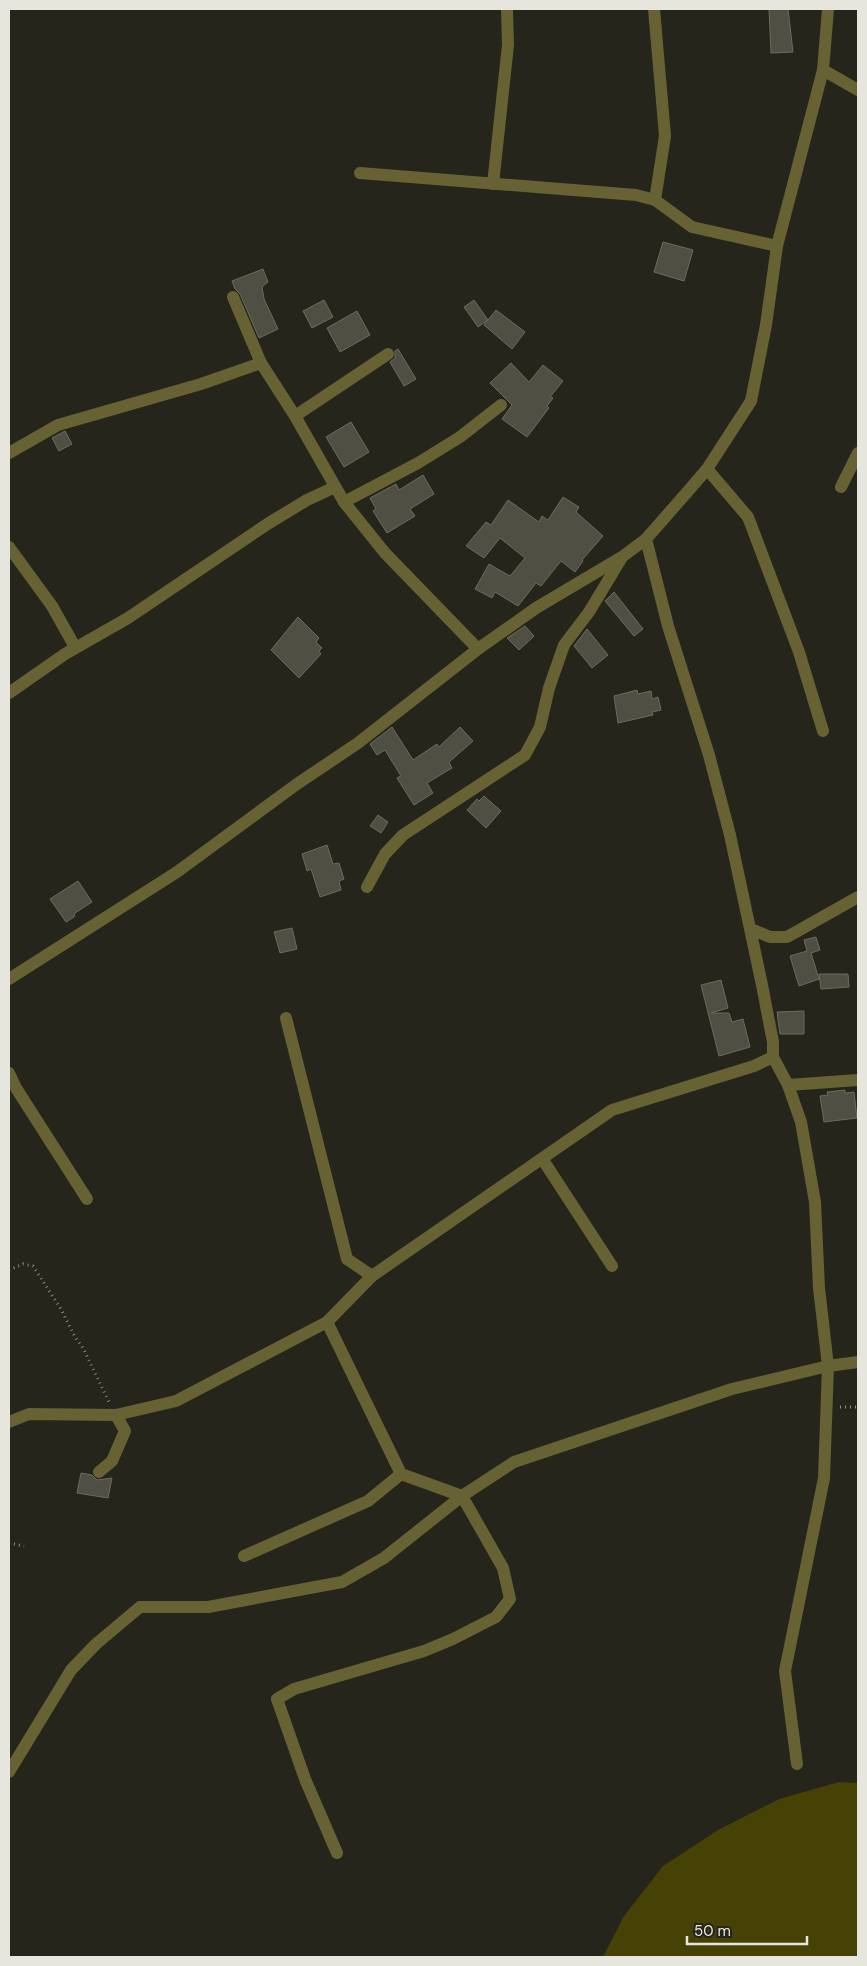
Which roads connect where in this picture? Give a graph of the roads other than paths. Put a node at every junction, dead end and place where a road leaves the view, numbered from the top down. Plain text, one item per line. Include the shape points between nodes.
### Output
1 (507, 9) edge
2 (654, 9) edge
3 (828, 9) edge
4 (823, 70) junction
5 (858, 90) edge
6 (360, 173) dead end
7 (493, 184) junction
8 (656, 200) junction
9 (777, 246) junction
10 (234, 297) dead end
11 (388, 354) dead end
12 (261, 363) junction
13 (500, 405) dead end
14 (295, 416) junction
15 (9, 453) edge
16 (858, 453) edge
17 (707, 469) junction
18 (335, 487) junction
19 (840, 487) dead end
20 (344, 502) junction
21 (646, 539) junction
22 (9, 547) edge
23 (622, 557) junction
24 (75, 647) junction
25 (478, 649) junction
26 (9, 693) edge
27 (823, 731) dead end
28 (367, 887) dead end
29 (858, 897) edge
30 (751, 929) junction
31 (9, 979) edge
32 (286, 1018) dead end
33 (773, 1057) junction
34 (9, 1073) edge
35 (858, 1080) edge
36 (788, 1085) junction
37 (542, 1160) junction
38 (87, 1199) dead end
39 (612, 1266) dead end
40 (372, 1276) junction
41 (327, 1322) junction
42 (858, 1362) edge
43 (828, 1366) junction
44 (116, 1415) junction
45 (9, 1422) edge
46 (99, 1472) dead end
47 (401, 1474) junction
48 (462, 1496) junction
49 (244, 1556) dead end
50 (797, 1764) dead end
51 (9, 1772) edge
52 (336, 1853) dead end

1 - 7 street via 508,45
2 - 8 street via 665,136
3 - 4 street
4 - 5 street
4 - 9 street
6 - 7 street
7 - 8 street via 636,195
8 - 9 street via 692,227
9 - 17 street via 751,401
10 - 12 street
11 - 14 street
12 - 14 street
12 - 15 street via 58,425
13 - 20 street via 460,437
14 - 18 street
16 - 19 street
17 - 21 street
17 - 27 street via 748,517 799,652
18 - 20 street
18 - 24 street via 300,504 128,618
20 - 25 street via 385,553
21 - 23 street
21 - 30 street via 668,626 709,755
22 - 24 street via 52,606
23 - 25 street via 536,608
23 - 28 street via 564,646 540,727 525,755 403,835 385,854
24 - 26 street
25 - 31 street via 358,743 177,872
29 - 30 street via 787,937 770,937
30 - 33 street via 773,1042
32 - 40 street via 347,1259
33 - 36 street
33 - 37 street via 754,1066 612,1110
34 - 38 street
35 - 36 street
36 - 43 street via 801,1122 815,1202 819,1288
37 - 39 street
37 - 40 street
40 - 41 street
41 - 44 street via 176,1401
41 - 47 street
42 - 43 street
43 - 48 street via 732,1389 514,1462
43 - 50 street via 824,1478 786,1671
44 - 45 street via 29,1414
44 - 46 street via 125,1431 112,1461
47 - 48 street
47 - 49 street via 368,1501
48 - 51 street via 384,1558 342,1582 208,1607 140,1607 71,1670
48 - 52 street via 502,1568 510,1599 496,1618 424,1651 294,1689 277,1699

